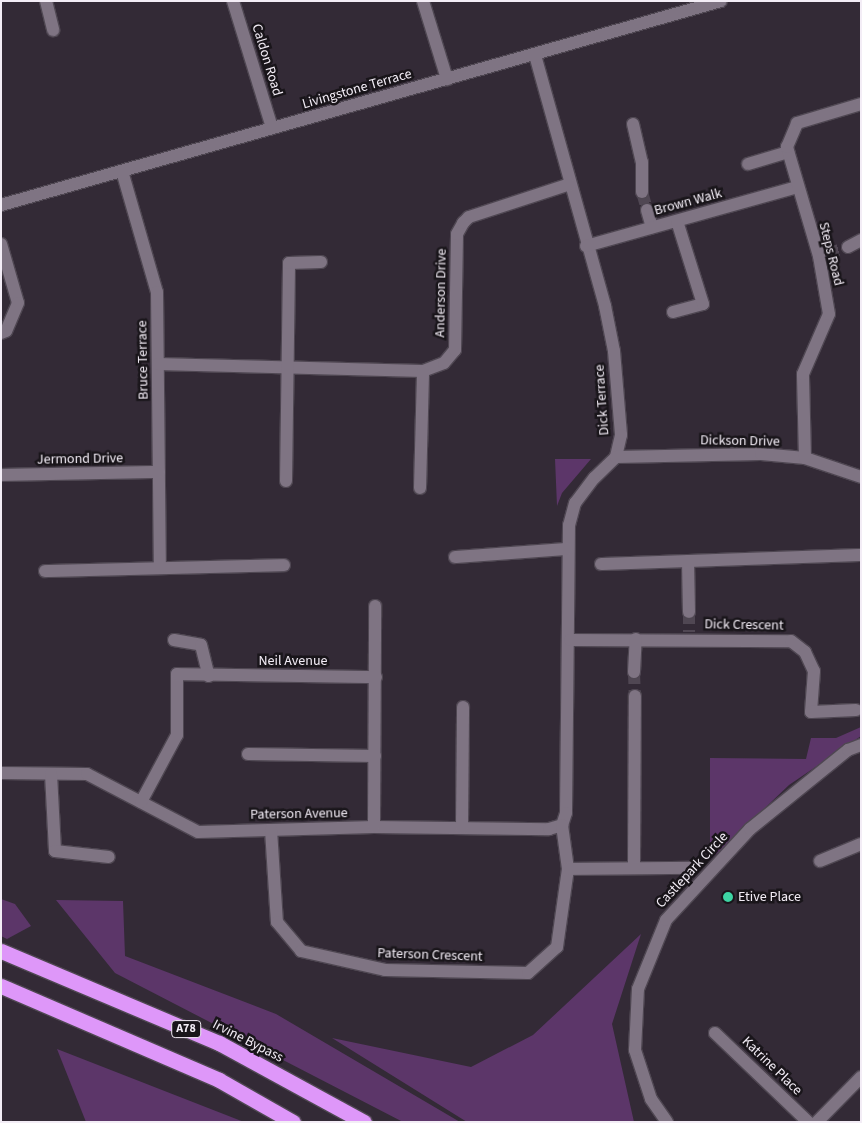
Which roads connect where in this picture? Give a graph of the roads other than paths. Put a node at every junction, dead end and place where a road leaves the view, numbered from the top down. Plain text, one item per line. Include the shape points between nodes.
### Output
1 (46, 1) edge
2 (233, 1) edge
3 (423, 1) edge
4 (721, 1) edge
5 (53, 30) dead end
6 (534, 55) junction
7 (447, 79) junction
8 (861, 104) edge
9 (633, 124) dead end
10 (272, 128) junction
11 (788, 152) junction
12 (748, 164) dead end
13 (122, 171) junction
14 (570, 184) junction
15 (797, 187) junction
16 (642, 192) tunnel mouth
17 (1, 205) edge
18 (647, 210) tunnel mouth
19 (677, 221) junction
20 (652, 228) junction
21 (861, 240) edge
22 (1, 244) edge
23 (586, 246) junction
24 (848, 247) tunnel mouth
25 (321, 262) dead end
26 (673, 312) dead end
27 (1, 333) edge
28 (158, 364) junction
29 (289, 369) junction
30 (423, 371) junction
31 (616, 458) junction
32 (805, 458) junction
33 (159, 472) junction
34 (1, 475) edge
35 (861, 477) edge
36 (286, 481) dead end
37 (420, 488) dead end
38 (567, 550) junction
39 (861, 555) edge
40 (455, 557) dead end
41 (688, 561) junction
42 (601, 564) dead end
43 (284, 565) dead end
44 (160, 567) junction
45 (44, 571) dead end
46 (375, 606) dead end
47 (689, 612) tunnel mouth
48 (174, 640) dead end
49 (570, 640) junction
50 (636, 640) junction
51 (634, 672) tunnel mouth
52 (209, 676) junction
53 (376, 677) junction
54 (635, 696) tunnel mouth
55 (463, 708) dead end
56 (856, 710) dead end
57 (861, 745) edge
58 (248, 754) dead end
59 (375, 756) junction
60 (1, 773) edge
61 (51, 774) junction
62 (141, 802) junction
63 (562, 825) junction
64 (374, 827) junction
65 (462, 828) junction
66 (271, 830) junction
67 (861, 844) edge
68 (109, 857) dead end
69 (820, 861) dead end
70 (634, 866) junction
71 (691, 868) dead end
72 (568, 869) junction
73 (1, 950) edge
74 (1, 986) edge
75 (715, 1033) dead end
76 (858, 1083) edge
77 (293, 1122) edge
78 (364, 1122) edge
79 (666, 1122) edge
80 (808, 1122) edge
81 (817, 1122) edge

1 - 5 street
2 - 10 street, Caldon Road
3 - 7 street
4 - 6 street, Livingstone Terrace
6 - 7 street, Livingstone Terrace
6 - 14 street, Dick Terrace
7 - 10 street, Livingstone Terrace
8 - 11 street, Steps Road via 797,123 790,134
9 - 16 street via 642,162
10 - 13 street, Livingstone Terrace
11 - 12 street
11 - 15 street, Steps Road
13 - 17 street, Livingstone Terrace
13 - 28 street, Bruce Terrace via 157,292
14 - 23 street, Dick Terrace
14 - 30 street, Anderson Drive via 469,217 463,223 456,234 455,350 444,363
15 - 19 street, Brown Walk
15 - 32 street, Steps Road via 823,255 829,314 803,374
18 - 20 street
19 - 20 street, Brown Walk
19 - 26 street via 703,304
20 - 23 street, Brown Walk
21 - 24 street
22 - 27 street via 18,303 6,331
23 - 31 street, Dick Terrace via 605,306 614,351 621,435
25 - 29 street via 289,263
28 - 29 street, Anderson Drive
28 - 33 street, Bruce Terrace
29 - 30 street, Anderson Drive
29 - 36 street
30 - 37 street
31 - 32 street, Dickson Drive via 761,454
31 - 38 street via 594,478 575,503
32 - 35 street, Dickson Drive
33 - 34 street, Jermond Drive
33 - 44 street, Bruce Terrace
38 - 40 street
38 - 49 street
39 - 41 street
41 - 42 street
41 - 47 street
43 - 44 street
44 - 45 street
46 - 53 street
48 - 52 street via 201,645
49 - 50 street, Dick Crescent
49 - 63 street via 566,813
50 - 51 street
50 - 56 street, Dick Crescent via 690,636 791,641 805,652 814,671 811,712
52 - 53 street, Neil Avenue
52 - 62 street, Neil Avenue via 178,674 177,735
53 - 59 street
54 - 70 street
55 - 65 street
57 - 79 street, Castlepark Circle via 848,750 750,829 666,920 638,989 635,1050 651,1099
58 - 59 street
59 - 64 street
60 - 61 street, Paterson Avenue
61 - 62 street, Paterson Avenue via 88,774
61 - 68 street via 55,851
62 - 66 street, Paterson Avenue via 198,832
63 - 65 street, Paterson Avenue via 548,829
63 - 72 street, Paterson Crescent
64 - 65 street, Paterson Avenue
64 - 66 street, Paterson Avenue
66 - 72 street, Paterson Crescent via 278,922 295,944 301,951 384,970 528,973 558,947
67 - 69 street
70 - 71 street
70 - 72 street
73 - 78 highway, Irvine Bypass / A78 via 220,1043
74 - 77 highway, A78 via 219,1080
75 - 80 street, Katrine Place
76 - 81 street

